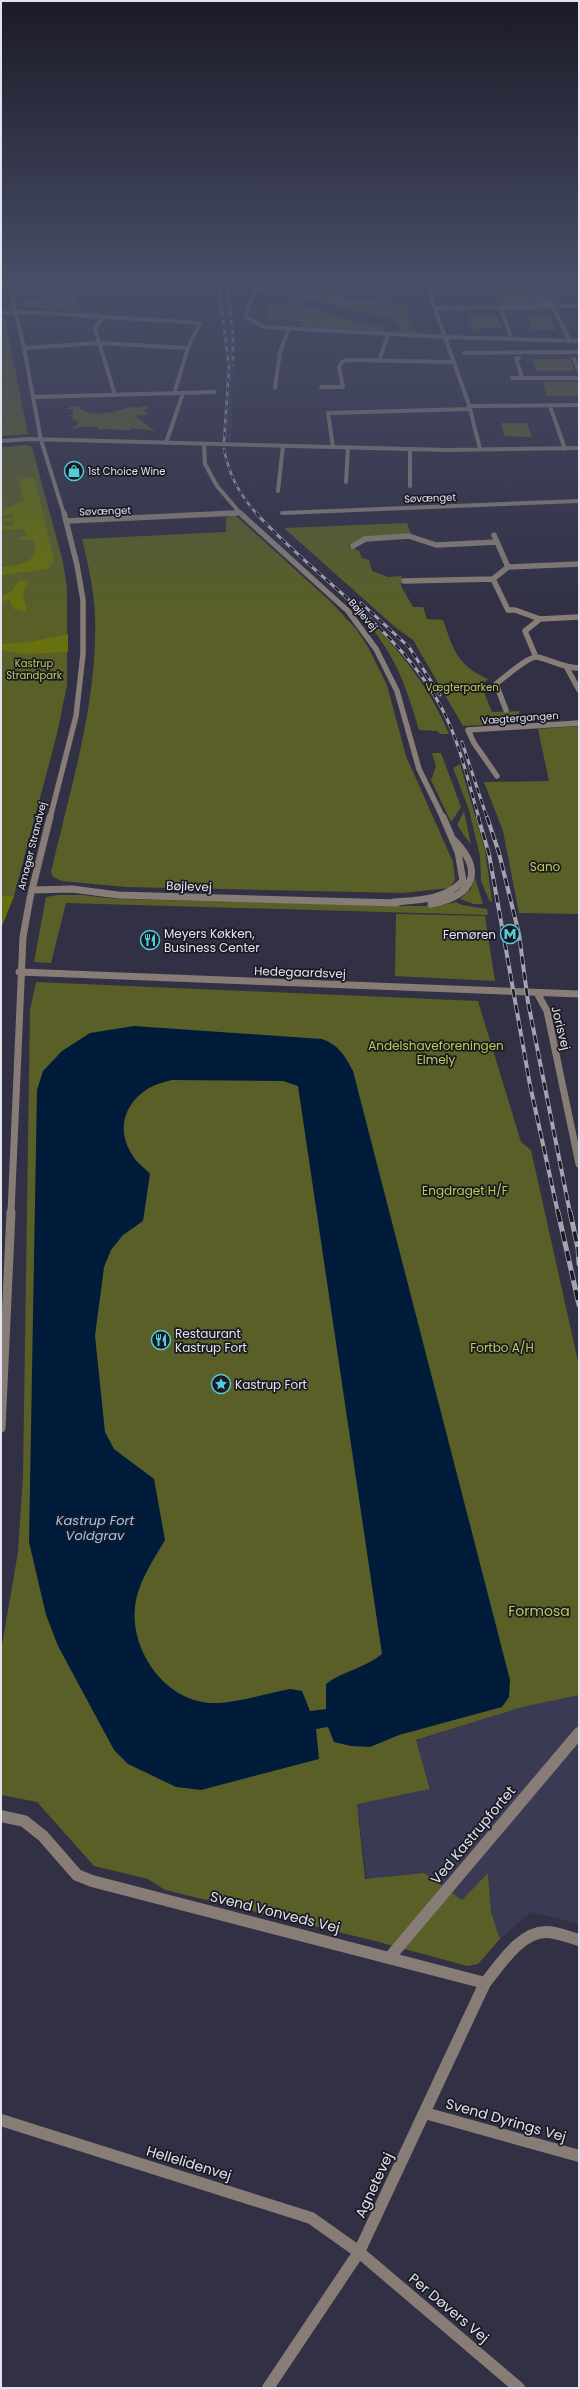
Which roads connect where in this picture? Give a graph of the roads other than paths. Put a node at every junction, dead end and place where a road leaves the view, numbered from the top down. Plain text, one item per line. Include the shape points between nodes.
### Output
1 (33, 391) edge
2 (114, 391) edge
3 (464, 391) edge
4 (215, 392) dead end
5 (183, 393) junction
6 (174, 394) joint
7 (115, 395) junction
8 (34, 397) junction
9 (550, 406) junction
10 (579, 406) edge
11 (469, 407) junction
12 (41, 440) junction
13 (1, 441) edge
14 (166, 443) junction
15 (1, 444) edge
16 (204, 444) junction
17 (283, 446) junction
18 (333, 447) junction
19 (348, 447) junction
20 (565, 448) junction
21 (579, 448) edge
22 (410, 449) junction
23 (480, 449) junction
24 (346, 482) dead end
25 (410, 486) dead end
26 (278, 491) dead end
27 (579, 501) edge
28 (240, 513) junction
29 (282, 513) dead end
30 (66, 521) junction
31 (494, 535) dead end
32 (497, 542) junction
33 (353, 546) dead end
34 (579, 564) edge
35 (508, 567) junction
36 (493, 579) junction
37 (404, 581) dead end
38 (579, 617) edge
39 (540, 619) junction
40 (536, 657) junction
41 (567, 668) junction
42 (579, 668) edge
43 (579, 690) edge
44 (506, 710) dead end
45 (579, 723) edge
46 (497, 776) dead end
47 (32, 890) junction
48 (20, 972) junction
49 (537, 992) junction
50 (579, 994) edge
51 (579, 1164) edge
52 (1, 1428) edge
53 (579, 1733) edge
54 (1, 1816) edge
55 (579, 1940) edge
56 (390, 1957) junction
57 (485, 1983) junction
58 (425, 2113) junction
59 (1, 2120) edge
60 (579, 2156) edge
61 (359, 2252) junction
62 (268, 2388) edge
63 (519, 2388) edge

1 - 8 street, Amager Strandvej
2 - 7 street
3 - 11 street
4 - 5 street
5 - 6 street
5 - 14 street
6 - 7 street
7 - 8 street
8 - 12 street, Amager Strandvej
9 - 10 street
9 - 11 street
9 - 20 street
11 - 18 street via 328,413
11 - 23 street
12 - 13 street
12 - 14 street
12 - 15 street
12 - 30 street, Amager Strandvej
14 - 16 street
16 - 17 street
16 - 28 street, Bøjlevej via 202,452 209,475
17 - 18 street
17 - 26 street
18 - 19 street
19 - 22 street
19 - 24 street
20 - 21 street
20 - 23 street
22 - 23 street
22 - 25 street
27 - 29 street, Søvænget
28 - 30 street, Søvænget
28 - 47 street, Bøjlevej via 347,610 375,645 396,691 420,770 453,839 465,849 472,871 470,883 465,892 456,898 424,904 118,895 72,889
30 - 47 street, Amager Strandvej via 78,565 83,600 83,654 76,716
31 - 32 street
32 - 33 street via 436,545 409,536 364,538
32 - 35 street
34 - 35 street
35 - 36 street via 492,577
36 - 37 street
36 - 39 street via 508,610
38 - 39 street
39 - 40 street via 524,631
40 - 41 street
40 - 44 street via 529,659 496,684
41 - 42 street
41 - 43 street
45 - 46 street, Vægtergangen via 468,730
47 - 48 street, Amager Strandvej
48 - 49 street, Hedegaardsvej
48 - 52 street, Amager Strandvej
49 - 50 street, Hedegaardsvej
49 - 51 street, Jorisvej via 547,1011
53 - 56 street, Ved Kastrupfortet
54 - 56 street, Svend Vonveds Vej via 24,1820 43,1836 77,1875 92,1881
55 - 57 street via 544,1932 528,1938 512,1950
56 - 57 street, Svend Vonveds Vej
57 - 58 street, Agnetevej
58 - 60 street, Svend Dyrings Vej
58 - 61 street, Agnetevej
59 - 61 street, Hellelidenvej via 311,2218
61 - 62 street, Agnetevej
61 - 63 street, Per Døvers Vej

